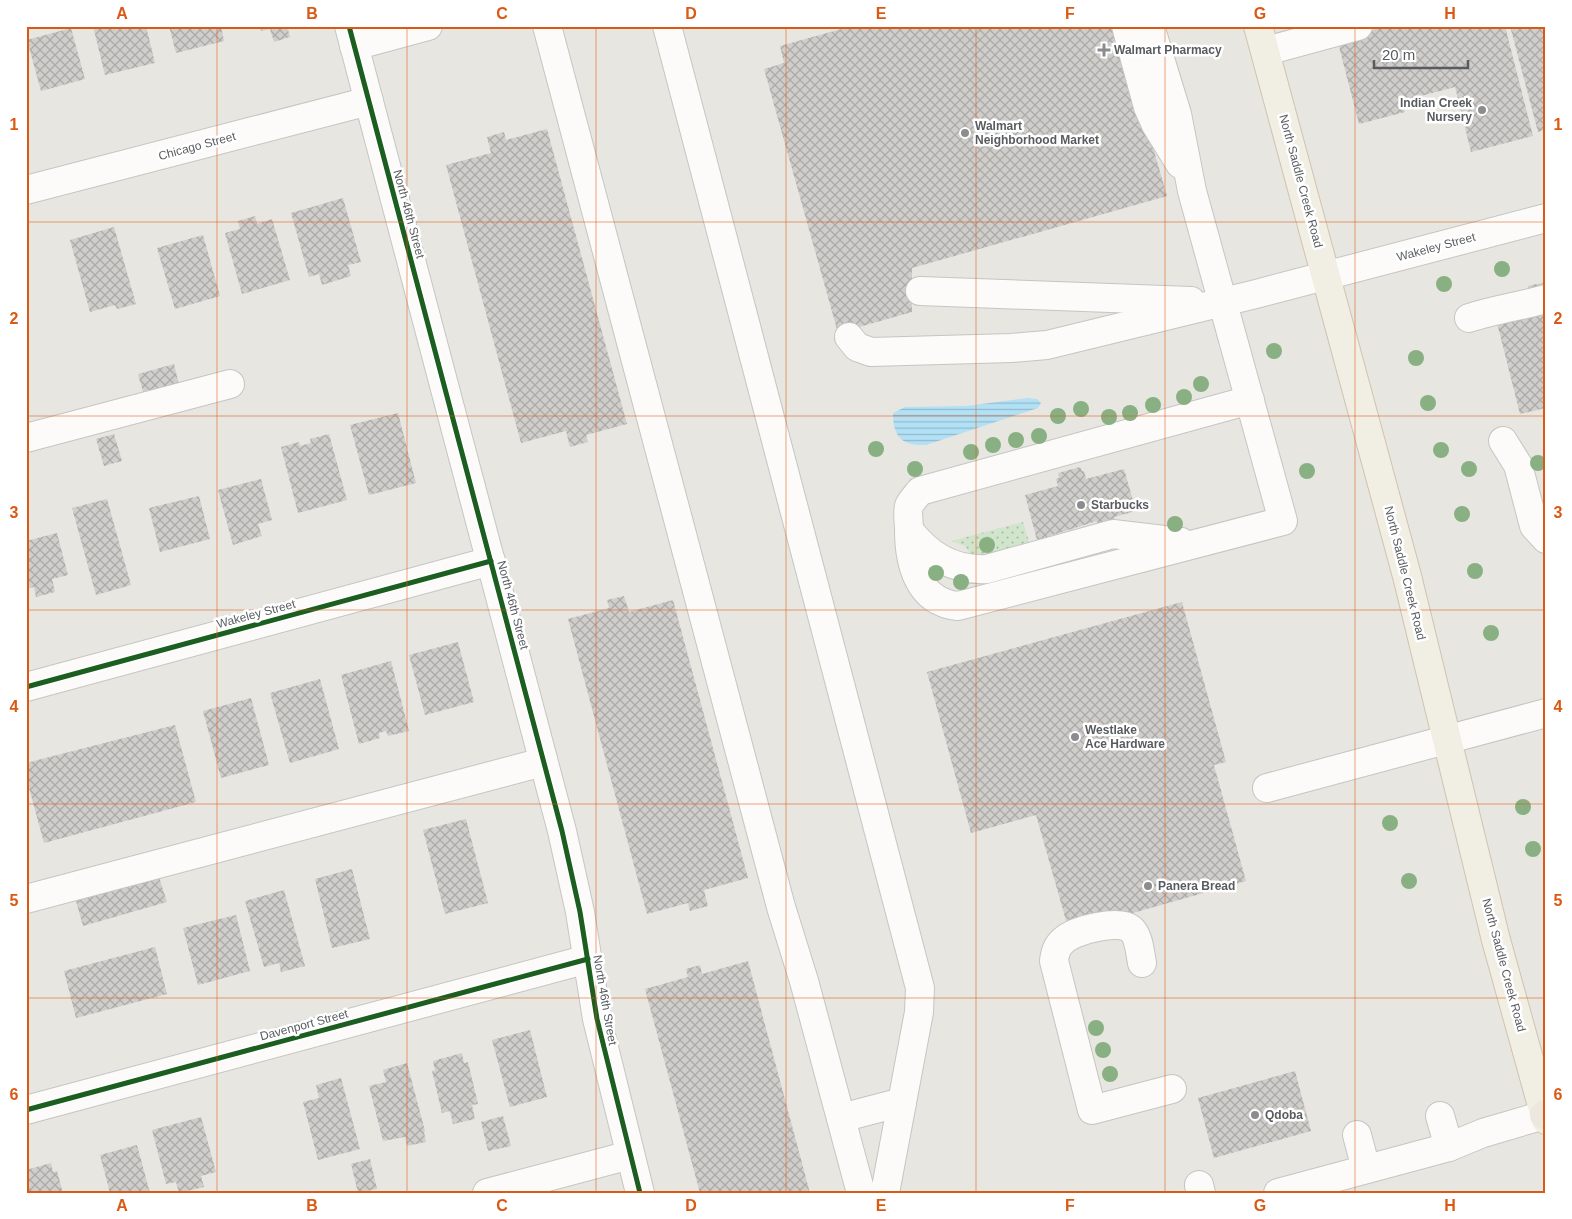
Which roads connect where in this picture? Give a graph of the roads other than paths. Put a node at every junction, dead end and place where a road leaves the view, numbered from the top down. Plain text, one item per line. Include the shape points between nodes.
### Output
1 (428, 26) edge
2 (547, 26) edge
3 (667, 26) edge
4 (1126, 26) edge
5 (1150, 26) edge
6 (1358, 26) edge
7 (351, 36) edge
8 (1262, 38) edge
9 (369, 101) junction
10 (1190, 180) junction
11 (26, 190) edge
12 (1546, 218) edge
13 (1326, 275) junction
14 (1546, 286) edge
15 (920, 291) dead end
16 (1546, 299) edge
17 (1223, 302) junction
18 (848, 337) dead end
19 (230, 384) dead end
20 (1250, 400) junction
21 (26, 438) edge
22 (1503, 441) dead end
23 (909, 530) junction
24 (1546, 539) edge
25 (1193, 544) junction
26 (491, 561) junction
27 (26, 687) edge
28 (1546, 713) edge
29 (1446, 739) junction
30 (543, 762) junction
31 (1268, 788) dead end
32 (26, 899) edge
33 (588, 959) junction
34 (1142, 963) dead end
35 (1172, 1089) dead end
36 (902, 1102) junction
37 (28, 1103) edge
38 (1440, 1116) dead end
39 (1545, 1116) edge
40 (841, 1118) junction
41 (1357, 1135) dead end
42 (1449, 1148) junction
43 (630, 1155) junction
44 (1366, 1169) junction
45 (1334, 1185) edge
46 (487, 1193) edge
47 (640, 1193) edge
48 (861, 1193) edge
49 (886, 1193) edge
50 (1278, 1193) edge

1 - 7 street
2 - 40 street via 781,907
3 - 36 street via 917,973 919,1012
4 - 10 street via 1150,112
5 - 10 street via 1177,114
6 - 8 street
7 - 9 street, North 46th Street
8 - 13 main road, North Saddle Creek Road
9 - 11 street, Chicago Street
9 - 26 street, North 46th Street
10 - 17 street
12 - 13 street, Wakeley Street
13 - 17 street, Wakeley Street
13 - 29 main road, North Saddle Creek Road via 1407,576
14 - 16 street via 1513,295 1479,315
15 - 17 street
17 - 18 street, Wakeley Street via 1075,339 1033,346 871,352 857,347
17 - 20 street
19 - 21 street
20 - 23 street via 920,491 908,507
20 - 25 street via 1283,521
22 - 24 street via 1518,465 1534,526
23 - 25 street via 935,556 972,570 987,569 1113,534
23 - 25 street via 913,570 922,586 946,605 958,606
26 - 27 street, Wakeley Street
26 - 30 street, North 46th Street
28 - 29 street
29 - 31 street
29 - 39 main road, North Saddle Creek Road via 1497,945
30 - 32 street
30 - 33 street, North 46th Street via 574,882
33 - 37 street, Davenport Street
33 - 43 street, North 46th Street via 597,1019
34 - 35 street via 1133,931 1116,924 1072,935 1056,949 1054,960 1092,1110
36 - 40 street
36 - 49 street
38 - 42 street
39 - 42 street via 1483,1133
40 - 48 street
41 - 44 street
42 - 44 street
43 - 46 street
43 - 47 street, North 46th Street
44 - 45 street
45 - 50 street

